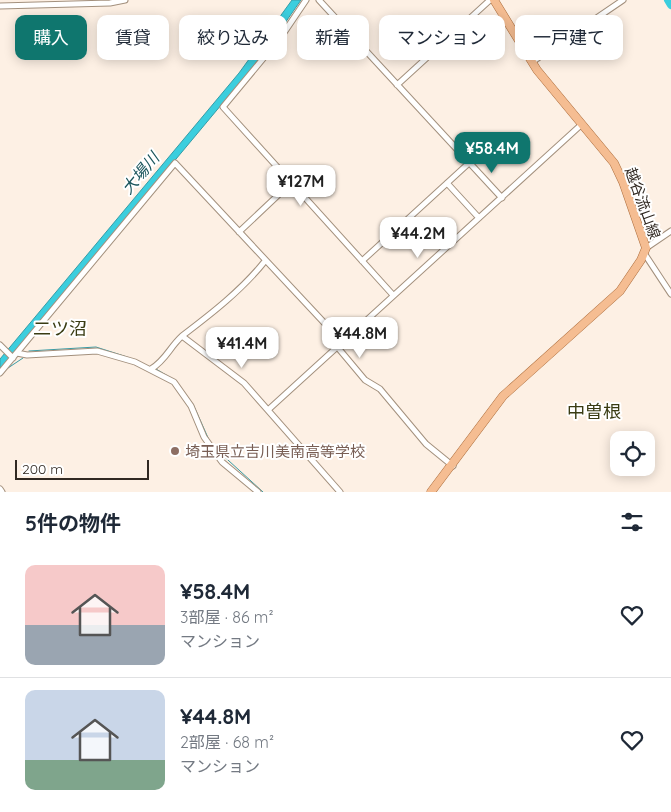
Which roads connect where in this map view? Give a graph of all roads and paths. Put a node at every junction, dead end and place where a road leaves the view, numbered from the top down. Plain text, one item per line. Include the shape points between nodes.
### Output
1 (125, 0) edge
2 (306, 0) edge
3 (320, 0) edge
4 (490, 0) edge
5 (494, 0) edge
6 (623, 0) edge
7 (0, 6) edge
8 (532, 62) junction
9 (398, 85) junction
10 (582, 124) junction
11 (469, 163) junction
12 (292, 182) junction
13 (447, 183) junction
14 (502, 198) junction
15 (479, 218) junction
16 (671, 231) edge
17 (238, 232) junction
18 (645, 251) junction
19 (265, 261) junction
20 (362, 261) junction
21 (671, 294) edge
22 (393, 295) junction
23 (182, 336) junction
24 (337, 347) junction
25 (2, 348) edge
26 (14, 356) junction
27 (152, 368) junction
28 (0, 373) edge
29 (268, 410) junction
30 (453, 466) junction
31 (258, 492) edge
32 (340, 492) edge
33 (431, 492) edge

1 - 7 street
2 - 12 street via 281,37 223,107
3 - 9 street
4 - 9 street
5 - 8 main road, 越谷流山線
6 - 8 street
8 - 10 main road, 越谷流山線
9 - 11 street
10 - 14 street
10 - 18 main road, 越谷流山線 via 618,170
11 - 13 street
11 - 14 street
12 - 17 street
12 - 20 street
13 - 15 street
13 - 20 street
14 - 15 street
15 - 22 street
16 - 18 street
17 - 19 street
17 - 26 street via 175,163
18 - 21 street
18 - 30 main road, 越谷流山線 via 616,296 503,396
19 - 23 street via 246,284
19 - 24 street via 330,329
20 - 22 street
22 - 24 street
23 - 27 street via 163,361
23 - 29 street via 244,383
24 - 29 street
24 - 30 street via 365,380 380,389 426,444
25 - 26 street
26 - 27 street via 97,351
26 - 28 street
27 - 31 street via 174,382 194,412 204,437 222,462
29 - 32 street
30 - 33 main road, 越谷流山線

